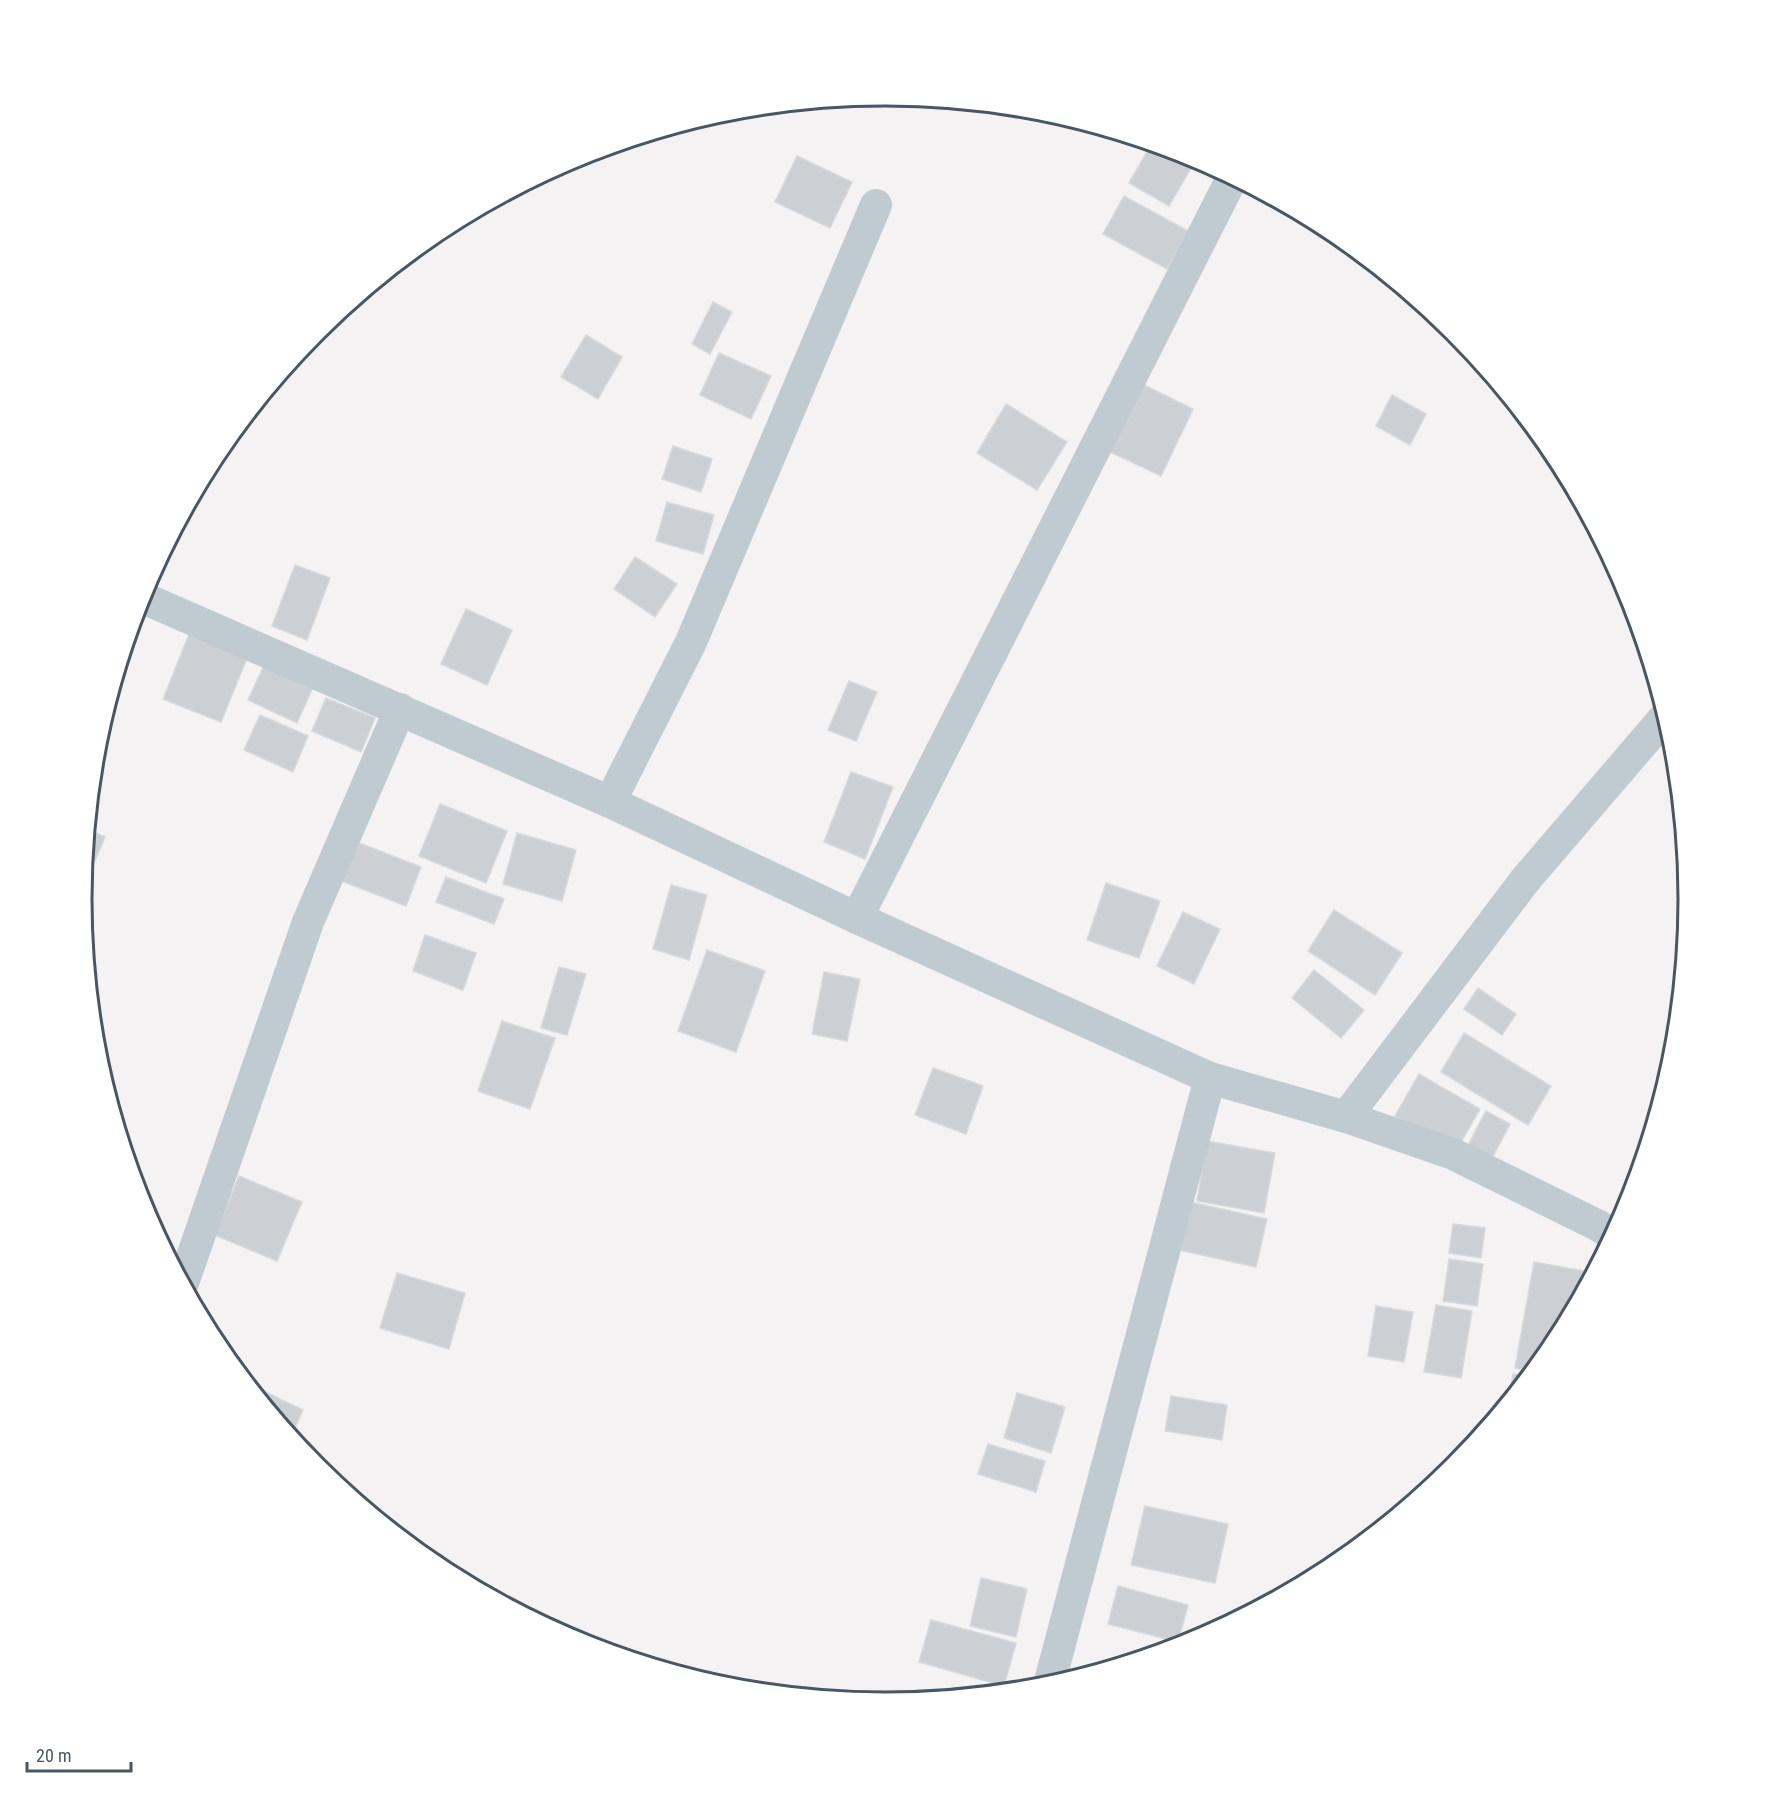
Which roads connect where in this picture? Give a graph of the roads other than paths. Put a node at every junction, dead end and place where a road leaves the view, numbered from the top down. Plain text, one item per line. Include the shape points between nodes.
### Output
1 (1228, 185) edge
2 (876, 205) dead end
3 (150, 601) edge
4 (400, 709) junction
5 (1658, 726) edge
6 (610, 802) junction
7 (857, 918) junction
8 (1210, 1078) junction
9 (1346, 1117) junction
10 (1605, 1229) edge
11 (186, 1274) edge
12 (1052, 1674) edge

1 - 7 street
2 - 6 street via 691,642
3 - 4 street
4 - 6 street
4 - 11 street via 308,921
5 - 9 street via 1526,879
6 - 7 street
7 - 8 street
8 - 9 street
8 - 12 street
9 - 10 street via 1453,1154

